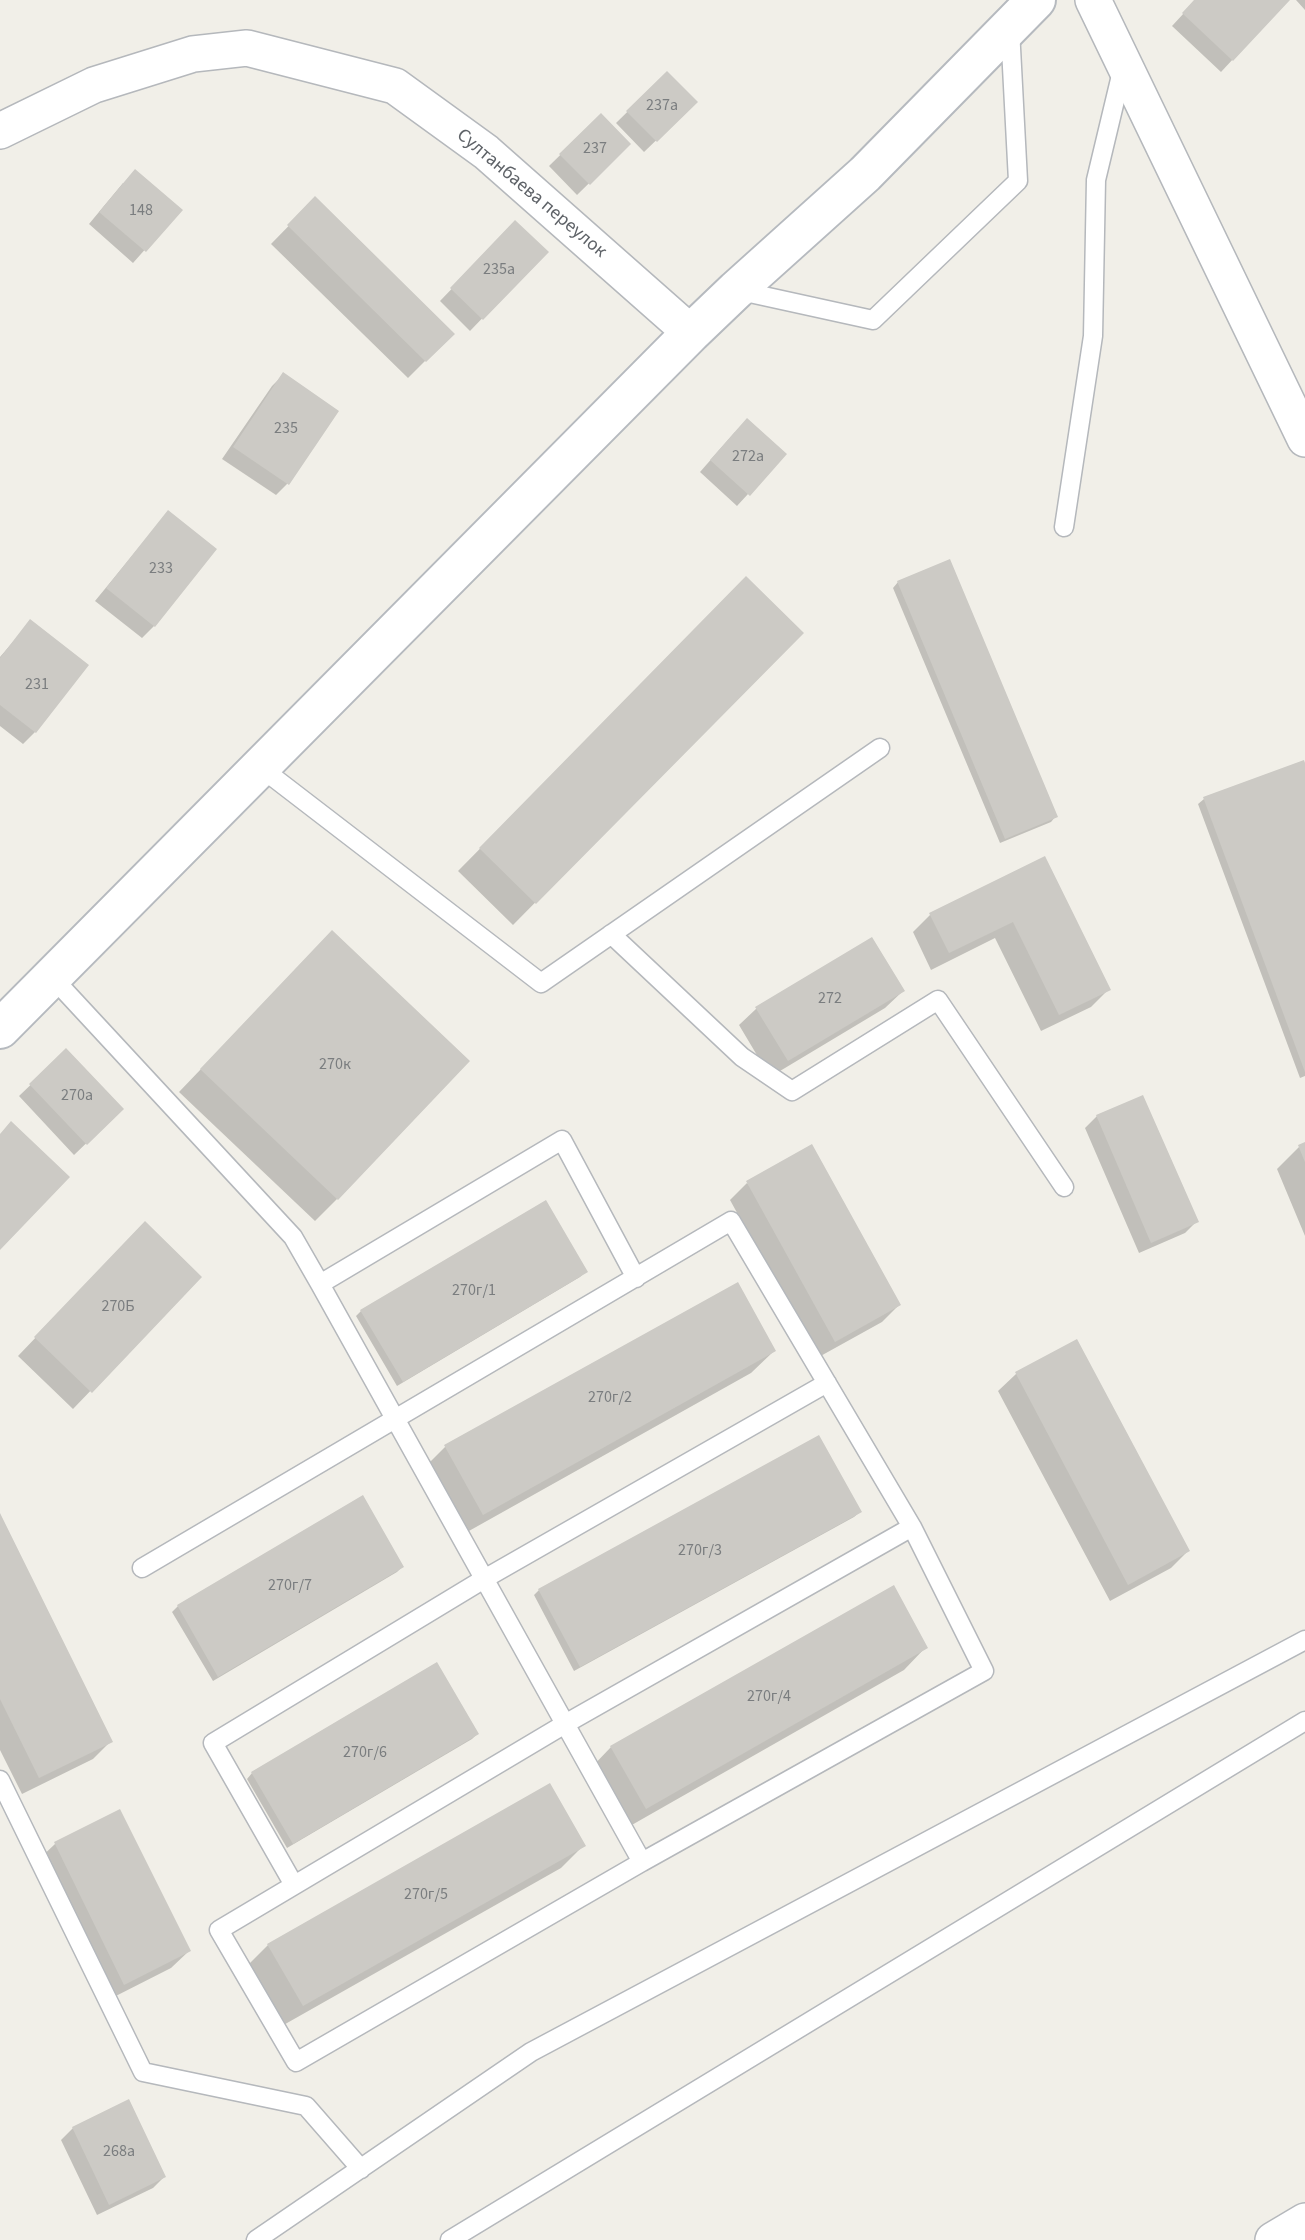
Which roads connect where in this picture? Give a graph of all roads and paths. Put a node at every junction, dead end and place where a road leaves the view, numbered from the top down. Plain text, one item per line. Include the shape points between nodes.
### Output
1 (1093, 0) edge
2 (1023, 13) edge
3 (1124, 64) junction
4 (0, 131) edge
5 (736, 290) junction
6 (691, 333) junction
7 (1305, 439) edge
8 (1064, 527) dead end
9 (880, 748) dead end
10 (260, 767) junction
11 (611, 934) junction
12 (52, 977) junction
13 (0, 1029) edge
14 (1064, 1187) dead end
15 (636, 1278) junction
16 (320, 1284) junction
17 (827, 1383) junction
18 (395, 1419) junction
19 (912, 1527) junction
20 (142, 1568) dead end
21 (484, 1579) junction
22 (1305, 1640) edge
23 (1305, 1721) edge
24 (565, 1724) junction
25 (0, 1780) edge
26 (642, 1861) junction
27 (294, 1885) junction
28 (361, 2169) junction
29 (1305, 2221) edge
30 (256, 2240) edge
31 (450, 2240) edge
32 (1273, 2240) edge

1 - 3 street
2 - 5 main road via 865,174
2 - 5 lane via 1018,181 873,320
3 - 7 street
3 - 8 lane via 1096,180 1093,336
4 - 6 street, Султанбаева переулок via 94,85 207,52 247,48 395,86 486,152
5 - 6 main road
6 - 10 main road
9 - 11 lane
10 - 11 lane via 541,983
10 - 12 main road
11 - 14 lane via 742,1057 792,1091 938,1000
12 - 13 main road
12 - 16 lane via 293,1237
15 - 16 lane via 562,1140
15 - 17 lane via 731,1222
15 - 18 lane
16 - 18 lane
17 - 19 lane
17 - 21 lane
18 - 20 lane
18 - 21 lane
19 - 24 lane
19 - 26 lane via 984,1671
21 - 24 lane
21 - 27 lane via 213,1743
22 - 28 lane via 531,2052
23 - 31 lane
24 - 26 lane
24 - 27 lane
25 - 28 lane via 143,2072 306,2106
26 - 27 lane via 296,2062 219,1930
28 - 30 lane
29 - 32 street

